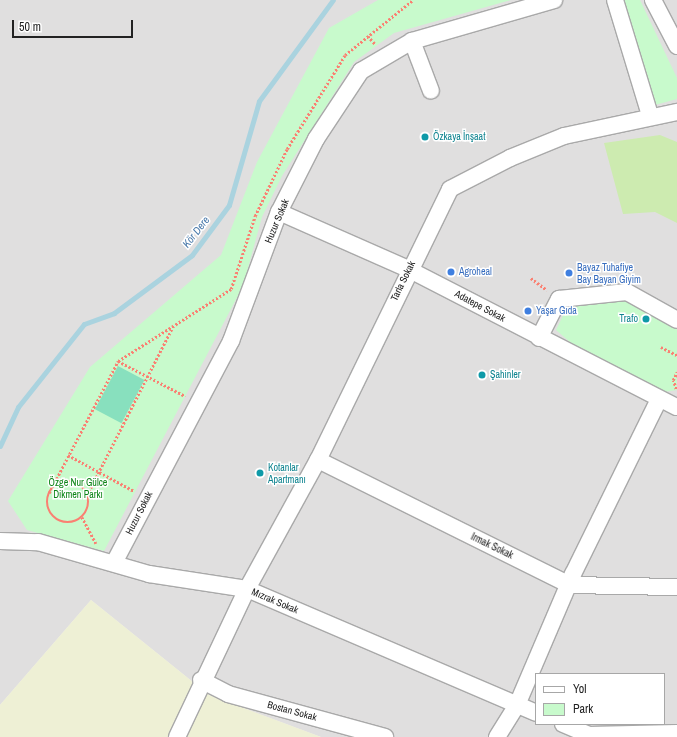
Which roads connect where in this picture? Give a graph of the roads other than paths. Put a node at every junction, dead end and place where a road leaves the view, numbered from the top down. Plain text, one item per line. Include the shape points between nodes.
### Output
1 (554, 0) edge
2 (616, 0) edge
3 (653, 0) edge
4 (412, 41) junction
5 (677, 46) edge
6 (431, 91) dead end
7 (677, 112) edge
8 (650, 115) junction
9 (279, 212) junction
10 (408, 269) junction
11 (677, 320) edge
12 (540, 338) junction
13 (660, 399) junction
14 (677, 407) edge
15 (318, 460) junction
16 (0, 541) edge
17 (110, 562) junction
18 (570, 585) junction
19 (677, 587) edge
20 (247, 589) junction
21 (202, 680) junction
22 (517, 705) junction
23 (535, 713) edge
24 (565, 725) edge
25 (677, 733) edge
26 (589, 736) edge
27 (177, 737) edge
28 (385, 737) edge
29 (497, 737) edge

1 - 4 street, Huzur Sokak
2 - 8 street
3 - 5 street
4 - 6 street
4 - 9 street, Huzur Sokak via 360,72 316,139
7 - 8 street, Tarla Sokak
8 - 10 street, Tarla Sokak via 564,136 510,158 450,189
9 - 10 street, Adatepe Sokak
9 - 17 street, Huzur Sokak via 231,341
10 - 12 street, Adatepe Sokak
10 - 15 street, Tarla Sokak
11 - 12 street via 627,292 559,299
12 - 13 street, Adatepe Sokak
13 - 14 street, Adatepe Sokak
13 - 18 street
15 - 18 street, Irmak Sokak
15 - 20 street, Tarla Sokak
16 - 17 street, Mızrak Sokak via 38,542
17 - 20 street, Mızrak Sokak via 149,574
18 - 19 street, Irmak Sokak
18 - 22 street
20 - 21 street, Tarla Sokak
20 - 22 street, Mızrak Sokak
21 - 27 street, Tarla Sokak
21 - 28 street, Bostan Sokak via 228,694
22 - 23 street, Mızrak Sokak
22 - 29 street
24 - 26 street
25 - 26 street

